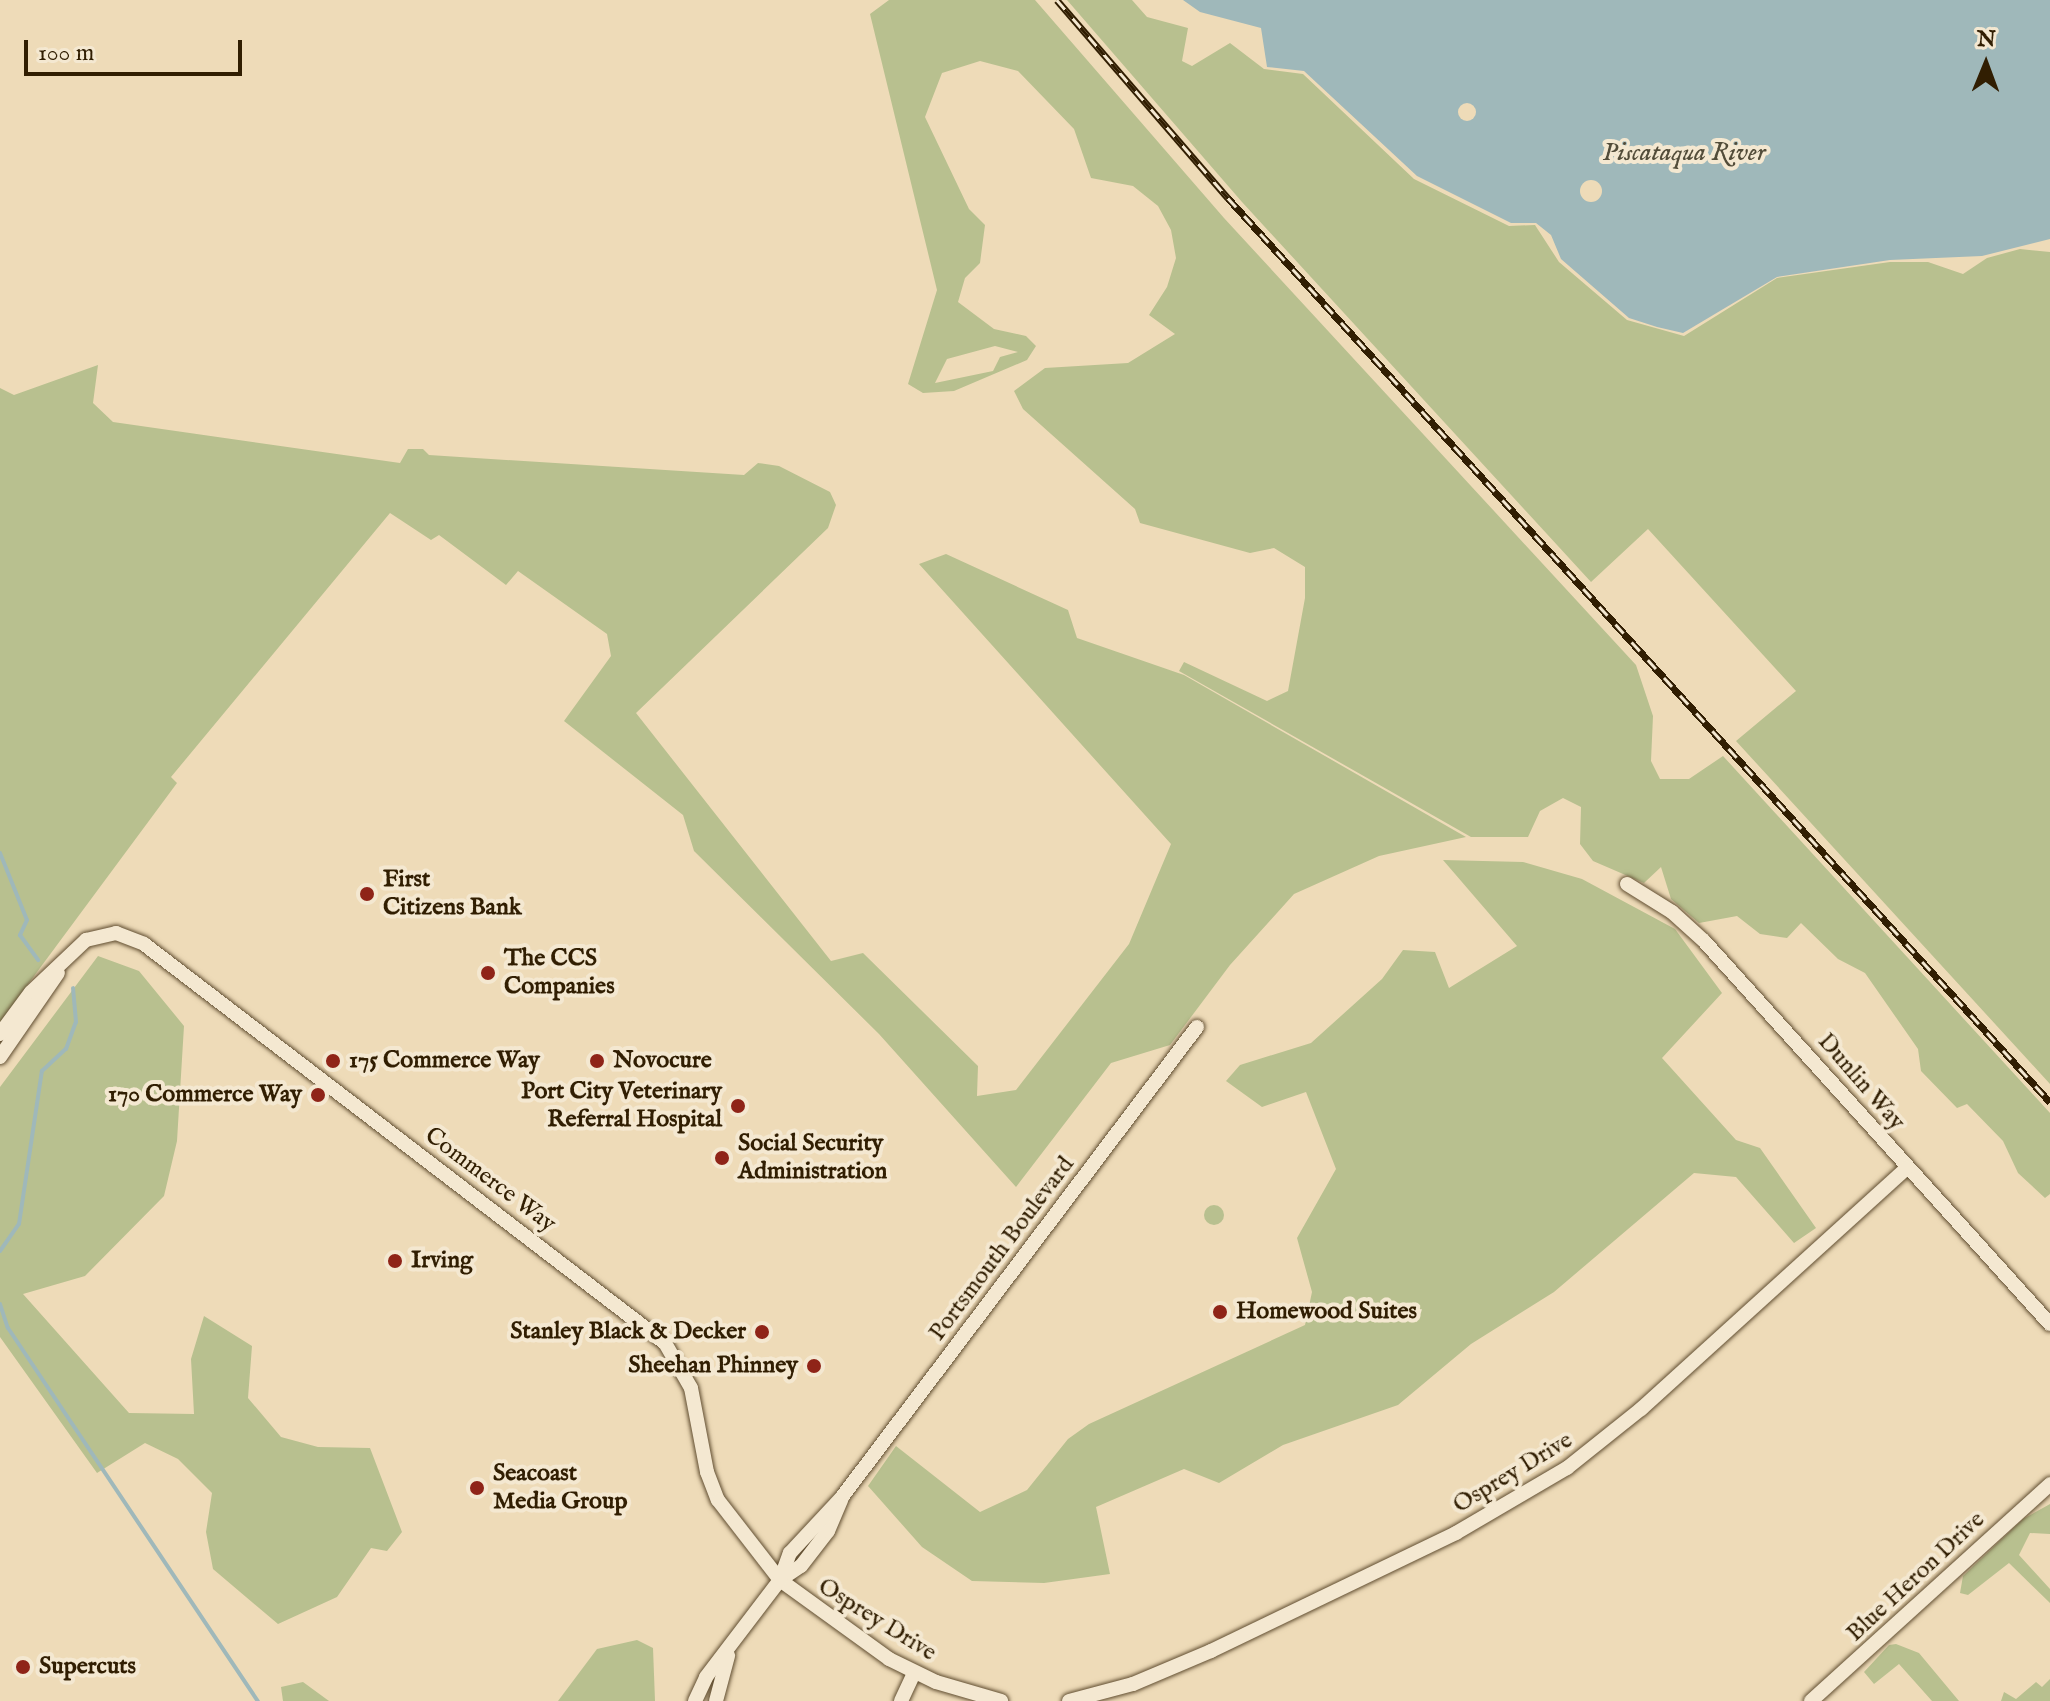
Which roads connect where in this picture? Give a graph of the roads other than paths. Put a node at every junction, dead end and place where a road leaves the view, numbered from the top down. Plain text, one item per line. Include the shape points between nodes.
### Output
1 (1627, 884) dead end
2 (66, 959) junction
3 (1197, 1027) dead end
4 (0, 1034) edge
5 (0, 1057) edge
6 (1907, 1168) junction
7 (2050, 1324) edge
8 (2050, 1484) edge
9 (780, 1580) junction
10 (729, 1652) junction
11 (914, 1673) junction
12 (695, 1701) edge
13 (716, 1701) edge
14 (901, 1701) edge
15 (1001, 1701) edge
16 (1069, 1701) edge
17 (1811, 1701) edge

1 - 6 street, Dunlin Way via 1672,912 1704,941
2 - 4 street, Commerce Way via 31,992
2 - 5 street, Commerce Way
2 - 9 street, Commerce Way via 86,940 106,934 144,944 656,1334 674,1354 691,1388 707,1472 718,1500
3 - 9 street, Portsmouth Boulevard via 842,1497 828,1531 801,1566
6 - 7 street, Dunlin Way
6 - 16 street, Osprey Drive via 1641,1409 1567,1468 1456,1533 1211,1651 1119,1689
8 - 17 street, Blue Heron Drive
9 - 10 street, Portsmouth Boulevard
9 - 11 street, Osprey Drive via 863,1643
10 - 12 street, Portsmouth Boulevard via 706,1677
10 - 13 street, Portsmouth Boulevard
11 - 14 street
11 - 15 street, Osprey Drive

